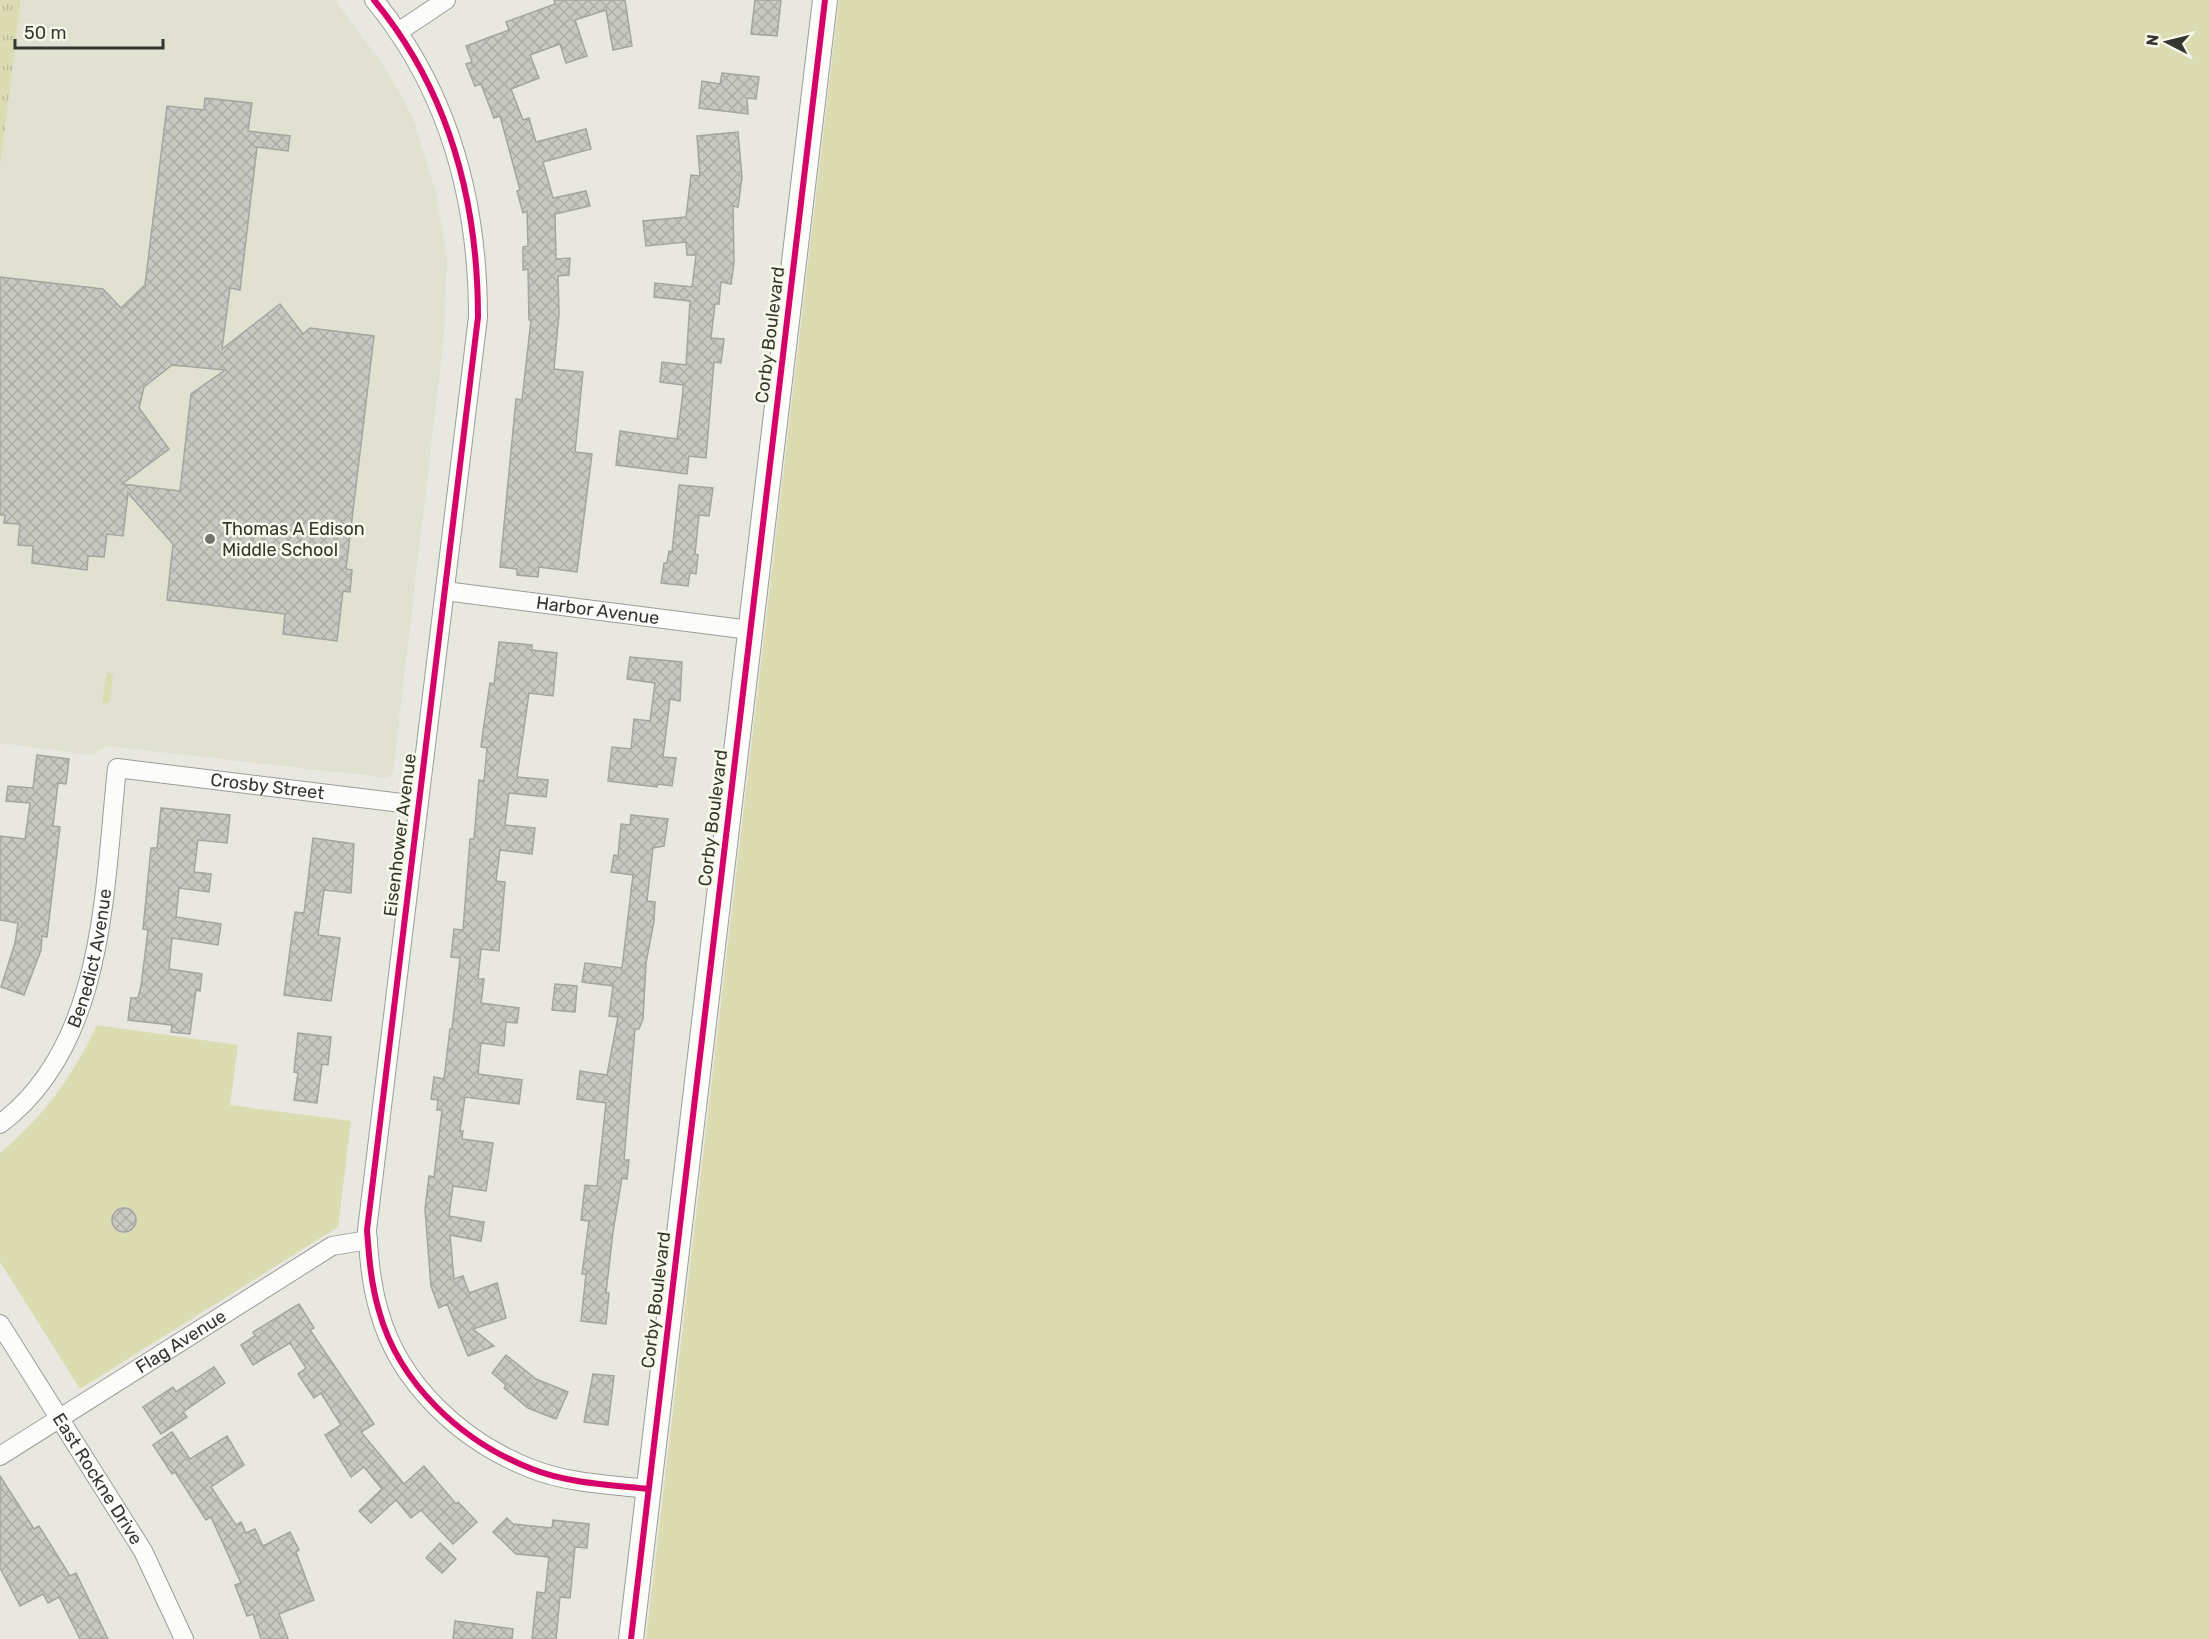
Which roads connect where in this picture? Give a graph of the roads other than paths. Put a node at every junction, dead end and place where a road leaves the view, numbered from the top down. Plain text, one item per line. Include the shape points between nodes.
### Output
1 (374, 0) edge
2 (446, 0) edge
3 (825, 0) edge
4 (398, 32) junction
5 (445, 591) junction
6 (750, 630) junction
7 (117, 768) joint
8 (418, 805) junction
9 (0, 1124) edge
10 (368, 1240) junction
11 (0, 1324) edge
12 (60, 1419) junction
13 (0, 1456) edge
14 (648, 1489) junction
15 (184, 1639) edge
16 (631, 1639) edge

1 - 4 street, Eisenhower Avenue
2 - 4 street
3 - 6 street, Corby Boulevard
4 - 5 street, Eisenhower Avenue via 441,108 458,155 478,275 478,317
5 - 6 street, Harbor Avenue
5 - 8 street, Eisenhower Avenue
6 - 14 street, Corby Boulevard
7 - 8 street, Crosby Street
7 - 9 street, Benedict Avenue via 102,907 88,986 60,1052 40,1082
8 - 10 street, Eisenhower Avenue
10 - 12 street, Flag Avenue via 332,1246
10 - 14 street, Eisenhower Avenue via 379,1312 393,1347 418,1387 456,1427 532,1469
11 - 12 street, East Rockne Drive
12 - 13 street, Flag Avenue
12 - 15 street, East Rockne Drive via 143,1551
14 - 16 street, Corby Boulevard

